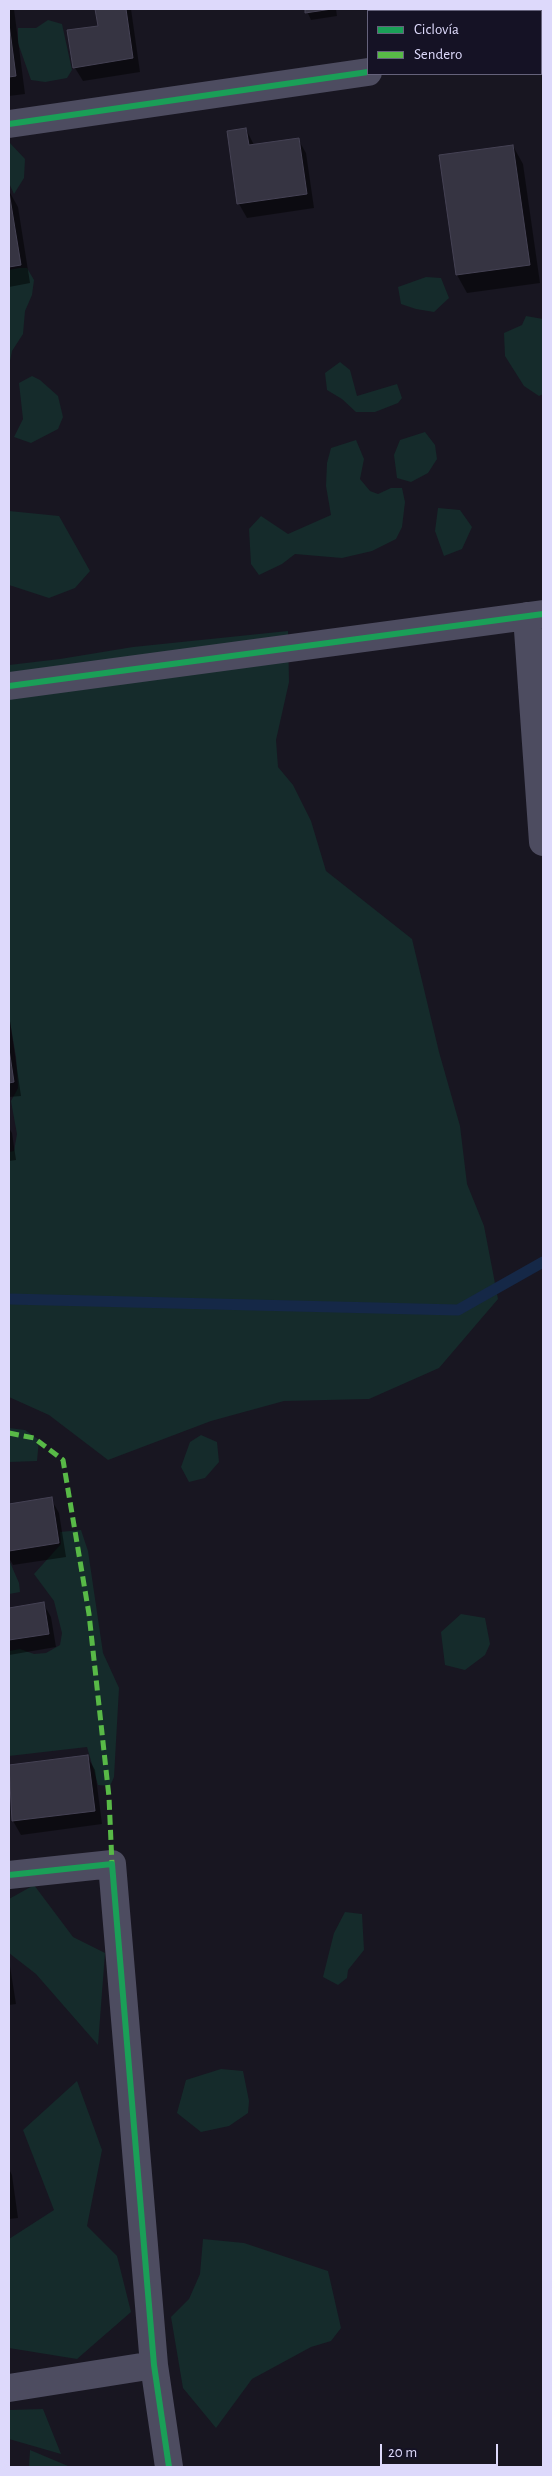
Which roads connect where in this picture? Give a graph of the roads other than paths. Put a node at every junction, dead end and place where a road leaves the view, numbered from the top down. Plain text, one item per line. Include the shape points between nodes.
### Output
1 (367, 72) edge
2 (9, 124) edge
3 (535, 615) edge
4 (9, 686) edge
5 (543, 842) edge
6 (9, 1874) edge
7 (154, 2365) junction
8 (9, 2388) edge
9 (169, 2467) edge

1 - 2 street
3 - 4 street
3 - 5 street
6 - 7 street via 112,1864
7 - 8 street
7 - 9 street

